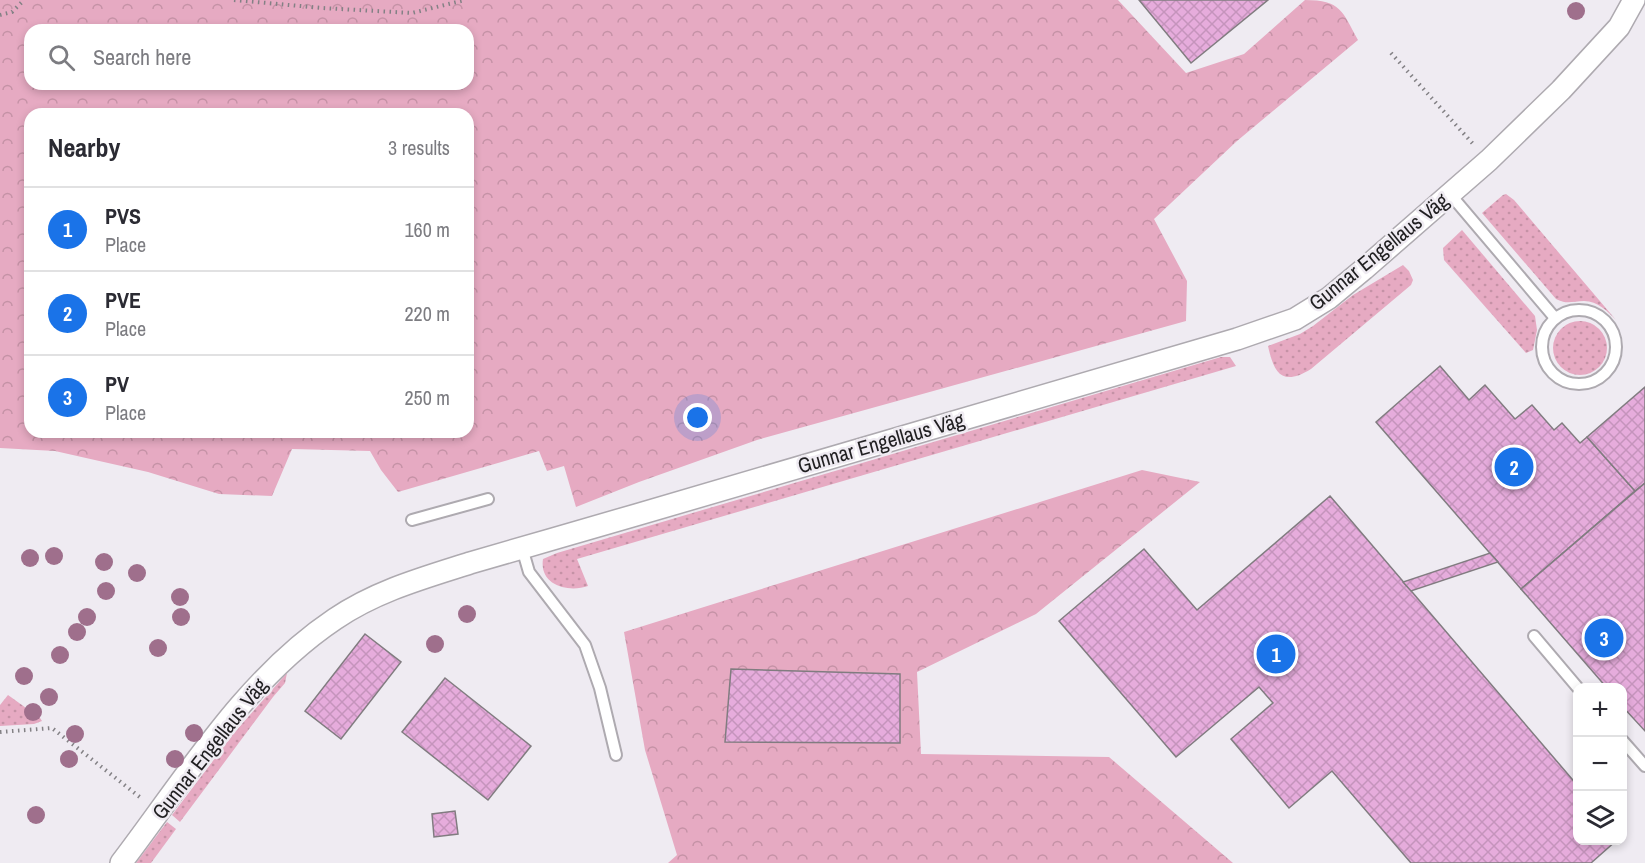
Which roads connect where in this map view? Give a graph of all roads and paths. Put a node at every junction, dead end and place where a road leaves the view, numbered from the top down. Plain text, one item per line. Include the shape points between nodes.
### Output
1 (24, 0) edge
2 (234, 0) edge
3 (465, 0) edge
4 (1634, 0) edge
5 (0, 15) edge
6 (1391, 53) dead end
7 (1489, 160) junction
8 (1450, 194) junction
9 (1556, 318) junction
10 (489, 499) dead end
11 (412, 520) dead end
12 (522, 548) junction
13 (1534, 636) dead end
14 (1575, 683) edge
15 (0, 732) edge
16 (1627, 745) edge
17 (616, 755) dead end
18 (1645, 766) edge
19 (159, 813) junction
20 (121, 863) edge

1 - 5 path via 12,12
2 - 3 path via 412,13
4 - 7 street, Gunnar Engellaus Väg via 1612,35
6 - 7 path
7 - 8 street, Gunnar Engellaus Väg
8 - 9 lane
8 - 12 street, Gunnar Engellaus Väg via 1329,298 1294,319
9 - 9 lane via 1543,339 1546,363 1553,373 1563,380 1587,383 1608,371 1617,348 1610,325 1601,316 1578,309
10 - 11 lane
12 - 17 lane via 529,572 585,645
12 - 19 street, Gunnar Engellaus Väg via 386,591 332,621 260,684 217,734
13 - 14 lane
15 - 19 path via 52,728
16 - 18 lane
19 - 20 street, Gunnar Engellaus Väg

